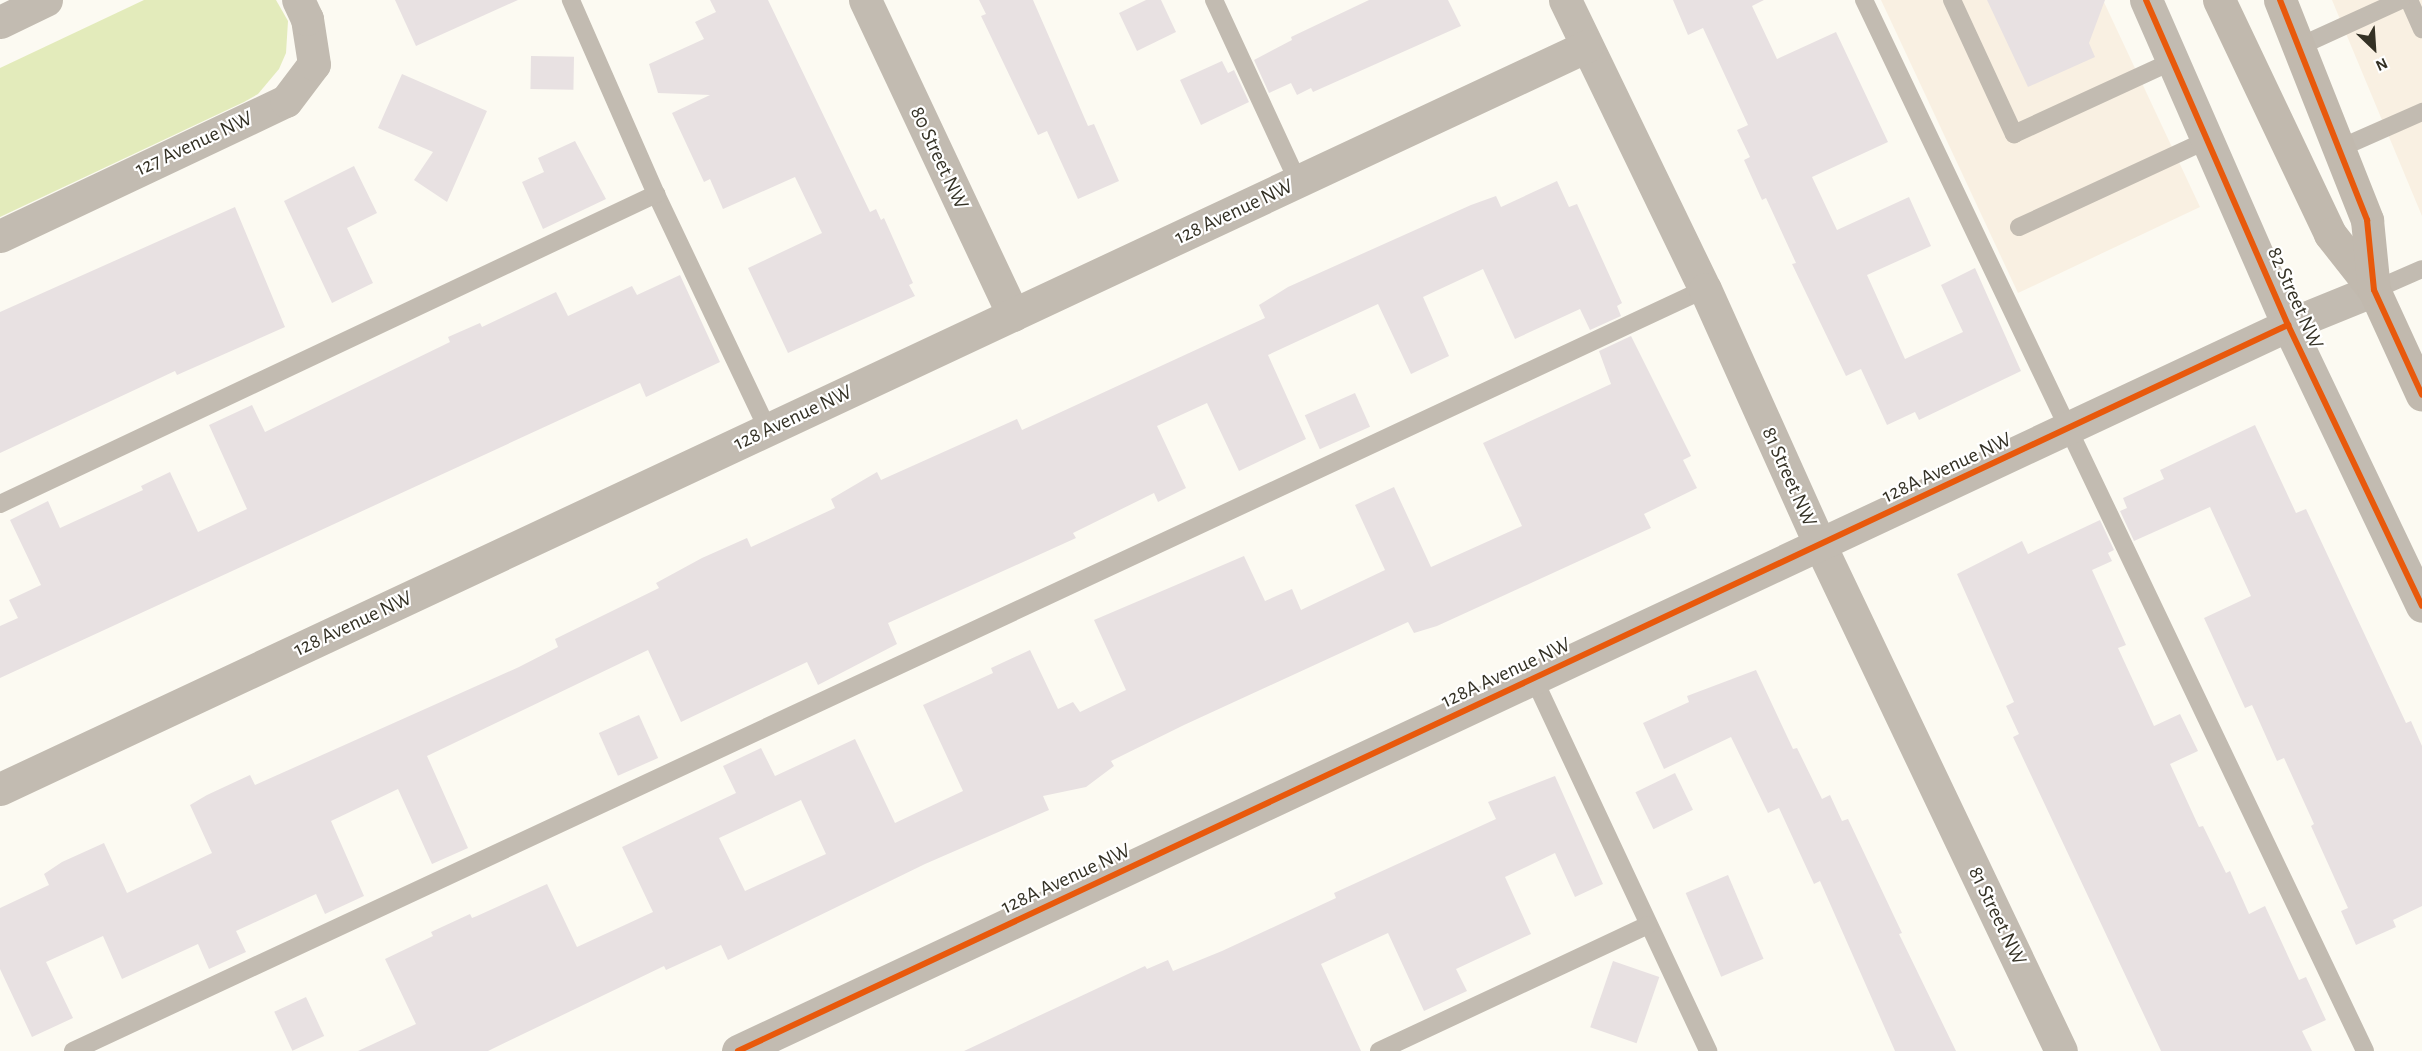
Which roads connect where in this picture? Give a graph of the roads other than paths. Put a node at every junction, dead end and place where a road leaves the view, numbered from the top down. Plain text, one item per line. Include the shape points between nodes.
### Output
1 (46, 0) edge
2 (298, 0) edge
3 (571, 0) edge
4 (865, 0) edge
5 (1214, 0) edge
6 (1565, 0) edge
7 (1864, 0) edge
8 (1952, 0) edge
9 (2146, 0) edge
10 (2220, 0) edge
11 (2280, 0) edge
12 (2401, 0) edge
13 (2409, 0) edge
14 (0, 22) edge
15 (2422, 29) edge
16 (1587, 46) junction
17 (2298, 47) junction
18 (2173, 61) junction
19 (2422, 112) edge
20 (2207, 140) junction
21 (2338, 148) junction
22 (1298, 182) junction
23 (656, 194) junction
24 (2019, 227) dead end
25 (0, 236) edge
26 (2422, 269) edge
27 (1705, 289) junction
28 (2374, 290) junction
29 (1013, 315) junction
30 (2288, 325) junction
31 (2422, 395) edge
32 (768, 430) junction
33 (2067, 431) junction
34 (0, 504) edge
35 (1820, 545) junction
36 (2422, 606) edge
37 (1534, 679) junction
38 (0, 789) edge
39 (1648, 925) junction
40 (73, 1051) edge
41 (738, 1051) edge
42 (1379, 1051) edge
43 (1708, 1051) edge
44 (2061, 1051) edge
45 (2365, 1051) edge

1 - 14 street
2 - 25 street, 127 Avenue NW via 307,19 314,64 286,101
3 - 23 lane
4 - 29 street, 80 Street NW
5 - 22 lane
6 - 16 street, 81 Street NW
7 - 33 lane
8 - 18 lane via 2014,134
9 - 18 street, 82 Street NW
10 - 28 main road via 2330,234
11 - 17 main road
12 - 17 lane
13 - 15 lane
16 - 22 street, 128 Avenue NW
16 - 27 street, 81 Street NW
17 - 21 main road
18 - 20 street, 82 Street NW
19 - 21 lane
20 - 24 lane
20 - 30 street, 82 Street NW
21 - 28 main road via 2367,220
22 - 29 street, 128 Avenue NW
23 - 32 lane
23 - 34 lane
26 - 28 lane
27 - 35 street, 81 Street NW
27 - 40 lane
28 - 30 street, 128A Avenue NW
28 - 31 main road
29 - 32 street, 128 Avenue NW
30 - 33 street, 128A Avenue NW
30 - 36 street, 82 Street NW
32 - 38 street, 128 Avenue NW
33 - 35 street, 128A Avenue NW
33 - 45 lane
35 - 37 street, 128A Avenue NW
35 - 44 street, 81 Street NW
37 - 39 lane
37 - 41 street, 128A Avenue NW
39 - 42 lane
39 - 43 lane

